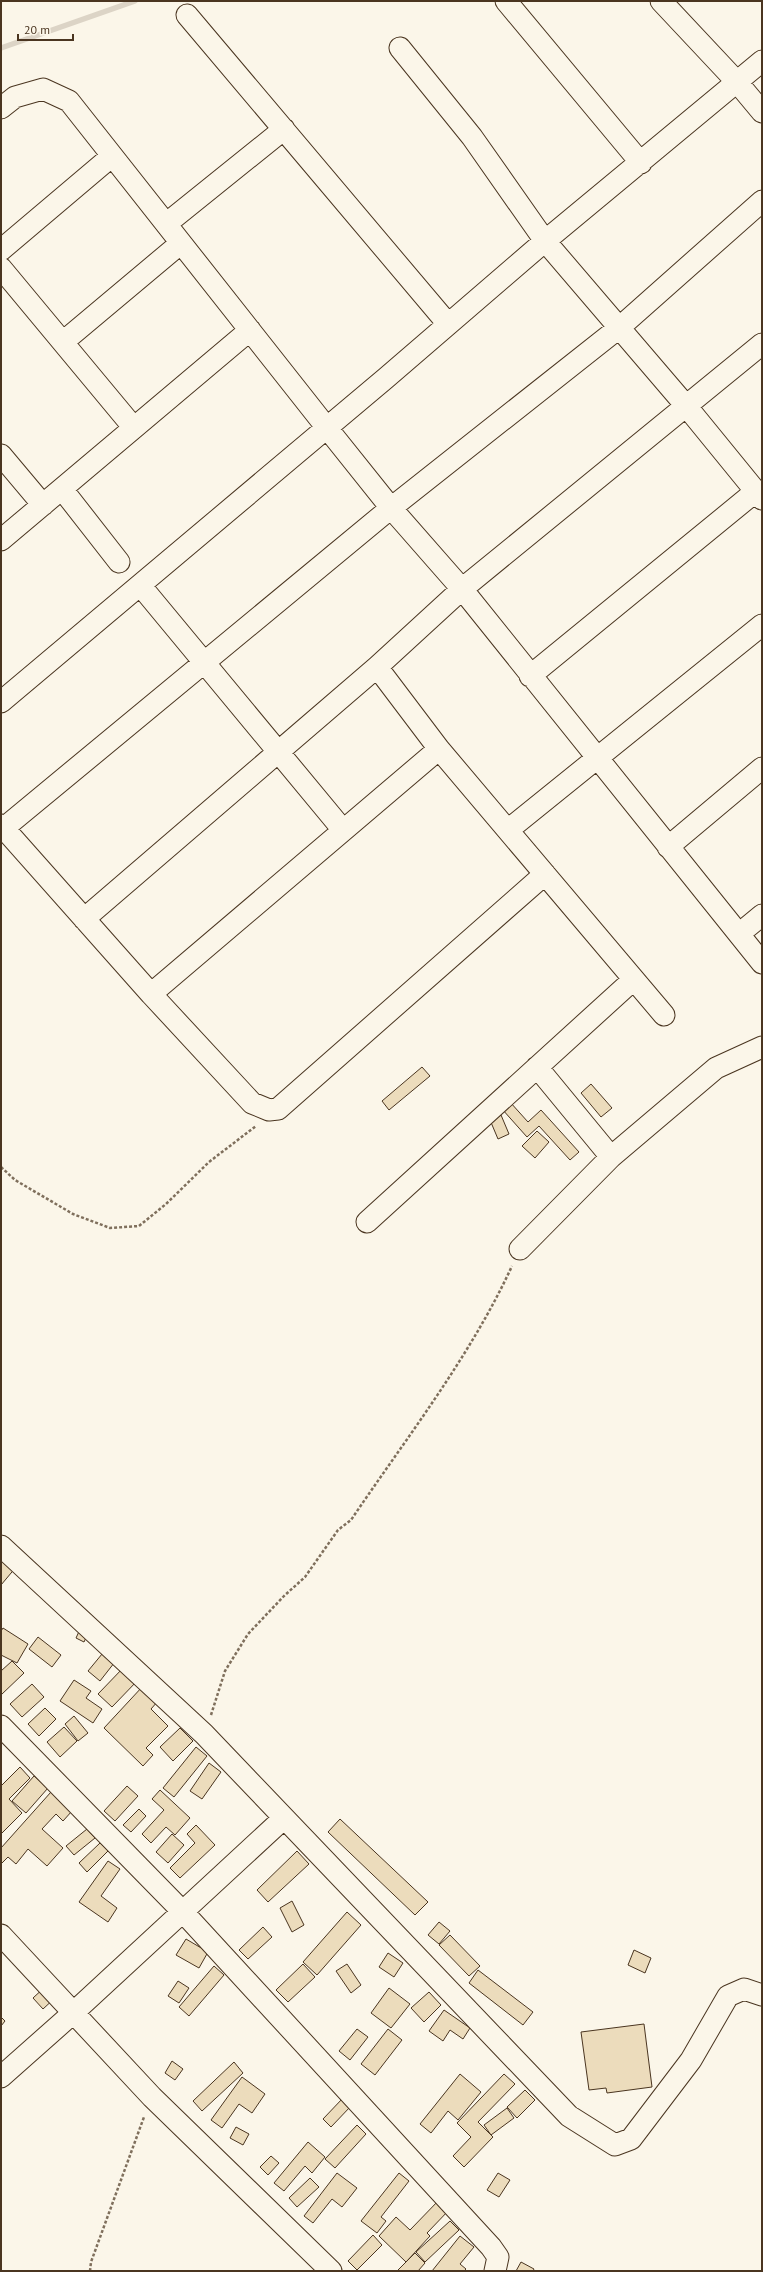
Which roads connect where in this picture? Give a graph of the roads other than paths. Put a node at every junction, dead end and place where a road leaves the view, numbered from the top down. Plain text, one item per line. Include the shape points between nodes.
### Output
1 (506, 1) edge
2 (661, 1) edge
3 (187, 15) dead end
4 (400, 48) dead end
5 (762, 61) edge
6 (737, 82) junction
7 (1, 108) edge
8 (762, 112) edge
9 (284, 129) junction
10 (112, 156) junction
11 (641, 162) junction
12 (762, 201) edge
13 (166, 224) junction
14 (544, 241) junction
15 (181, 243) junction
16 (1, 250) edge
17 (1, 268) edge
18 (448, 324) junction
19 (620, 327) junction
20 (250, 330) junction
21 (63, 342) junction
22 (762, 344) edge
23 (687, 407) junction
24 (134, 428) junction
25 (327, 428) junction
26 (1, 455) edge
27 (62, 489) junction
28 (759, 496) edge
29 (43, 505) junction
30 (391, 508) junction
31 (1, 540) edge
32 (119, 562) dead end
33 (140, 585) junction
34 (462, 589) junction
35 (762, 625) edge
36 (204, 662) junction
37 (377, 666) junction
38 (530, 676) junction
39 (1, 702) edge
40 (439, 749) junction
41 (277, 751) junction
42 (596, 758) junction
43 (762, 768) edge
44 (3, 827) edge
45 (343, 830) junction
46 (508, 830) junction
47 (668, 847) junction
48 (545, 874) junction
49 (762, 914) edge
50 (84, 919) junction
51 (739, 934) junction
52 (762, 963) edge
53 (633, 980) junction
54 (151, 994) junction
55 (664, 1015) dead end
56 (762, 1047) edge
57 (537, 1067) junction
58 (610, 1157) junction
59 (367, 1222) dead end
60 (520, 1249) road end
61 (1, 1546) edge
62 (1, 1726) edge
63 (284, 1818) junction
64 (183, 1912) junction
65 (1, 1935) edge
66 (762, 1995) edge
67 (73, 2013) junction
68 (1, 2077) edge
69 (331, 2271) edge
70 (495, 2271) edge

1 - 11 street
2 - 6 street
3 - 9 street
4 - 14 street via 472,137
5 - 6 street
6 - 8 street
6 - 11 street
7 - 10 street via 15,97 43,89 69,101
9 - 13 street
9 - 18 street
10 - 13 street
10 - 16 street
11 - 14 street
12 - 19 street
13 - 15 street
14 - 18 street
14 - 19 street
15 - 20 street
15 - 21 street
17 - 21 street
18 - 25 street
19 - 23 street
19 - 30 street
20 - 24 street
20 - 25 street
21 - 24 street
22 - 23 street
23 - 28 street
23 - 34 street
24 - 27 street
25 - 30 street
25 - 33 street
26 - 29 street
27 - 29 street
27 - 32 street
28 - 38 street
29 - 31 street
30 - 34 street
30 - 36 street
33 - 36 street
33 - 39 street
34 - 37 street
34 - 38 street
35 - 42 street
36 - 41 street
36 - 44 street
37 - 40 street
37 - 41 street
38 - 42 street
40 - 45 street
40 - 46 street
41 - 45 street
41 - 50 street
42 - 46 street
42 - 47 street
43 - 47 street
44 - 50 street
45 - 54 street
46 - 48 street
47 - 51 street
48 - 53 street
48 - 54 street via 278,1109 269,1110 252,1103
49 - 51 street
50 - 54 street
51 - 52 street
53 - 55 street
53 - 57 street
56 - 58 street via 716,1068
57 - 58 street
57 - 59 street
58 - 60 street
61 - 63 street via 204,1734
62 - 64 street
63 - 64 street
63 - 66 street via 569,2116 615,2145 631,2139 691,2060 728,1996 744,1989
64 - 67 street
64 - 70 street via 491,2246 498,2258
65 - 67 street
67 - 68 street
67 - 69 street via 152,2097

